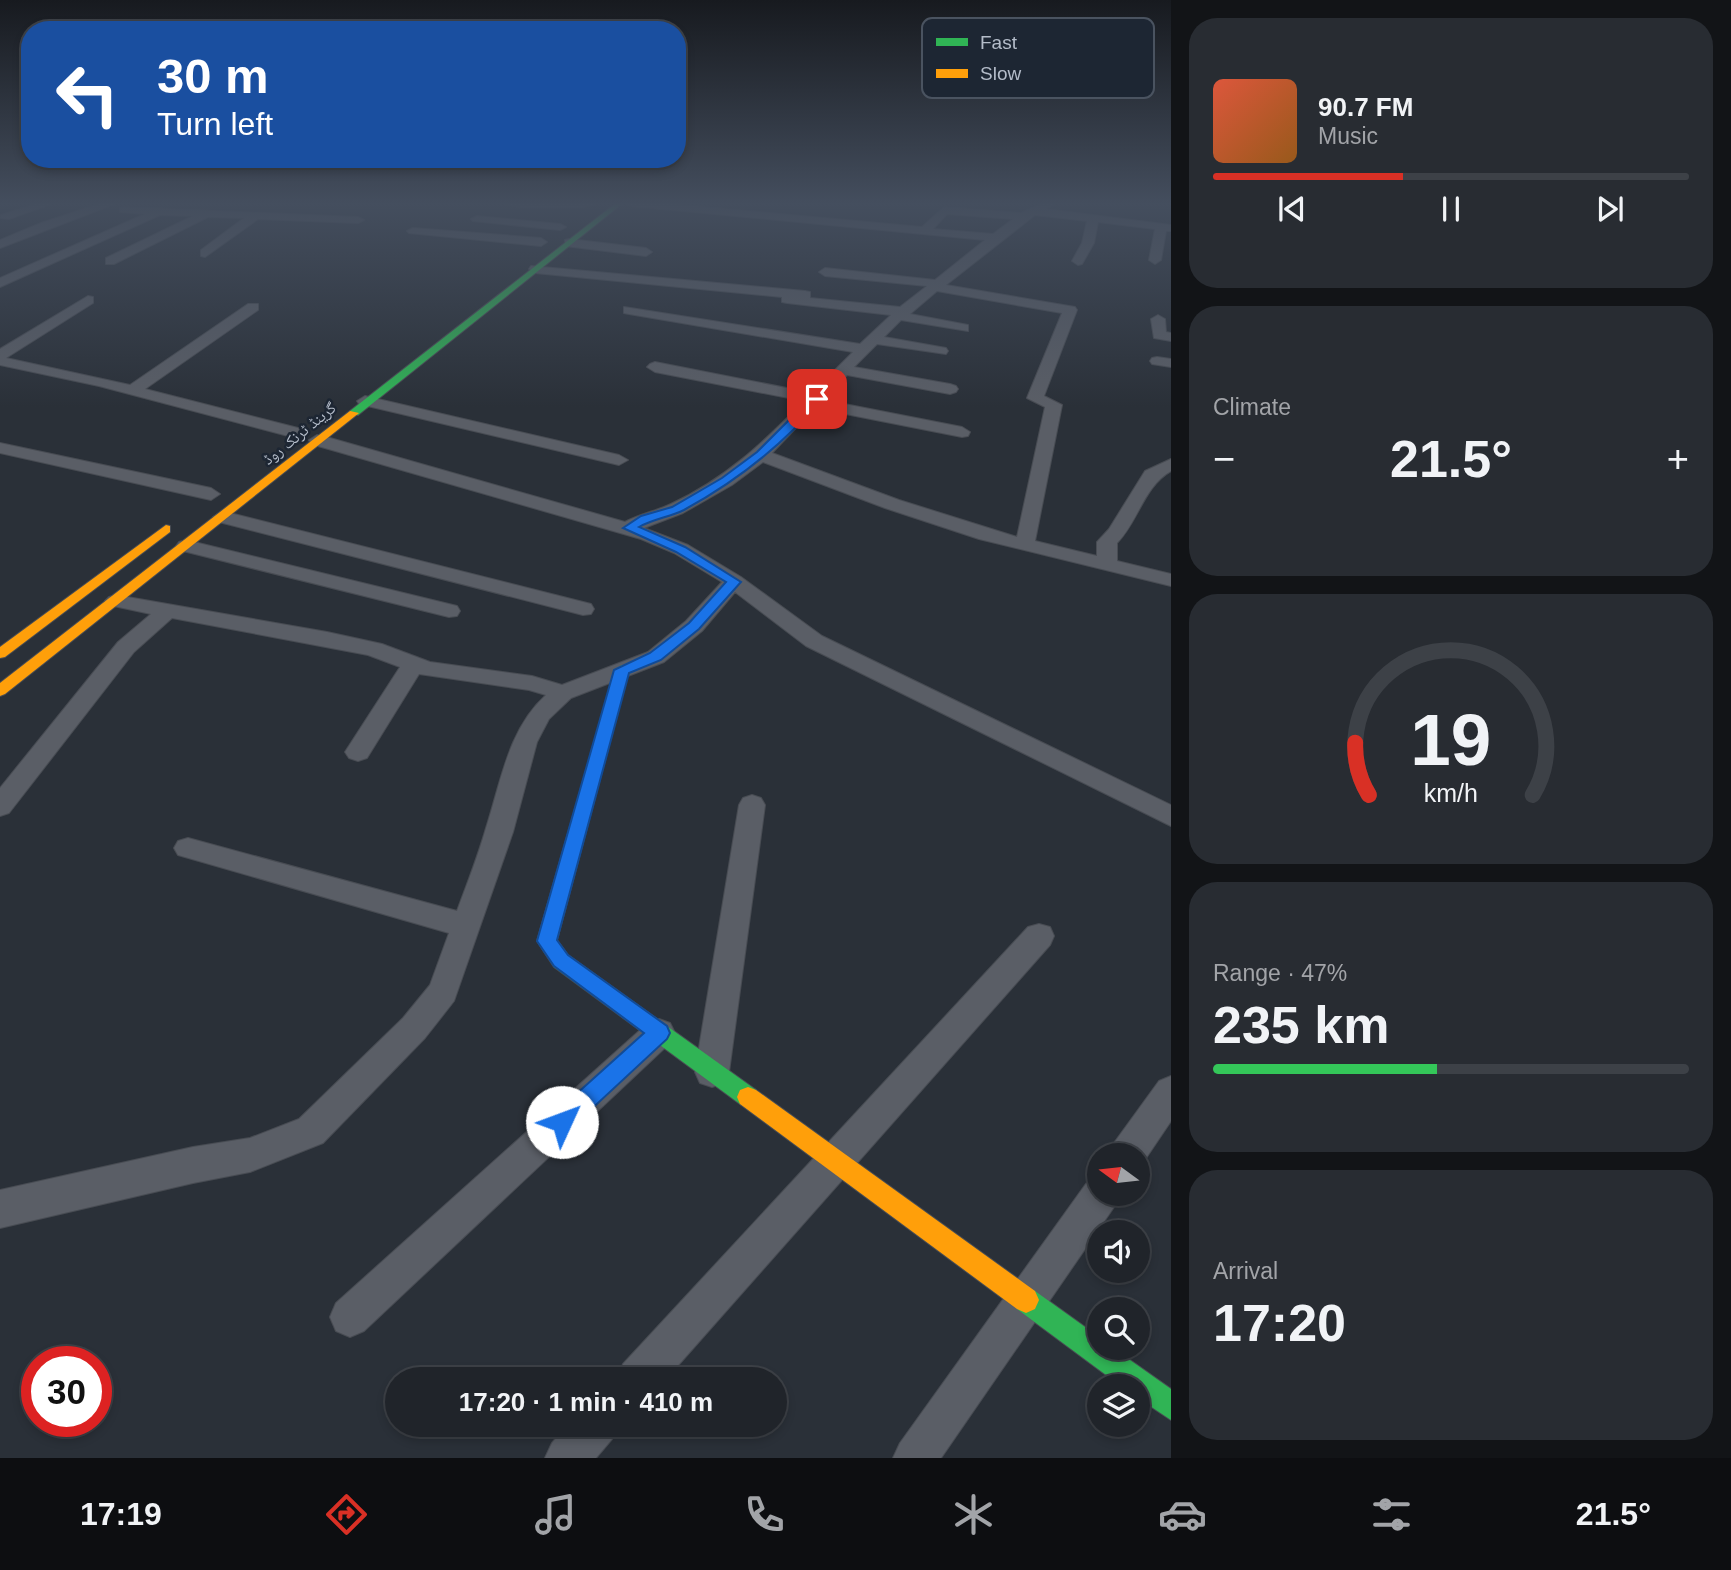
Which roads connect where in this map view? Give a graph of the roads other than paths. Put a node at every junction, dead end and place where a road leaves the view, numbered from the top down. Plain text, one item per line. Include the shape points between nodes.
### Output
1 (27, 271) edge
2 (533, 271) edge
3 (557, 271) edge
4 (955, 271) edge
5 (825, 272) dead end
6 (0, 283) edge
7 (938, 285) junction
8 (701, 290) dead end
9 (805, 295) dead end
10 (88, 299) dead end
11 (253, 307) dead end
12 (629, 310) dead end
13 (901, 314) junction
14 (1158, 319) dead end
15 (730, 328) dead end
16 (963, 328) dead end
17 (1171, 337) edge
18 (867, 344) junction
19 (941, 351) dead end
20 (0, 355) edge
21 (0, 362) edge
22 (655, 366) dead end
23 (843, 370) junction
24 (950, 389) dead end
25 (133, 390) junction
26 (365, 401) junction
27 (815, 401) junction
28 (304, 432) junction
29 (962, 432) dead end
30 (0, 448) edge
31 (271, 448) dead end
32 (761, 455) junction
33 (619, 460) dead end
34 (1171, 464) edge
35 (216, 490) joint
36 (222, 517) junction
37 (629, 528) junction
38 (1025, 544) junction
39 (186, 546) junction
40 (1107, 564) junction
41 (1171, 580) edge
42 (734, 582) junction
43 (116, 601) junction
44 (583, 609) dead end
45 (168, 610) junction
46 (449, 611) dead end
47 (0, 654) edge
48 (414, 664) junction
49 (622, 670) junction
50 (0, 691) edge
51 (562, 693) junction
52 (358, 752) dead end
53 (752, 805) dead end
54 (0, 806) edge
55 (1171, 816) edge
56 (188, 848) dead end
57 (467, 926) junction
58 (1039, 936) dead end
59 (659, 1033) junction
60 (712, 1072) junction
61 (1171, 1092) edge
62 (1135, 1143) edge
63 (834, 1161) junction
64 (1093, 1206) edge
65 (0, 1209) edge
66 (1026, 1301) junction
67 (350, 1317) dead end
68 (649, 1367) edge
69 (1171, 1406) edge
70 (586, 1437) edge
71 (567, 1458) edge
72 (915, 1458) edge

1 - 6 street
2 - 26 main road, گرینڈ ٹرنک روڈ
3 - 9 street
4 - 7 street
5 - 7 street
7 - 13 street
7 - 38 street via 1070,310 1035,398 1054,405
8 - 13 street
10 - 20 street
11 - 25 street
12 - 18 street
13 - 16 street
13 - 18 street
14 - 17 street via 1159,335
15 - 18 street
18 - 19 street
18 - 23 street
21 - 25 street
22 - 27 street
23 - 24 street
23 - 27 street
25 - 28 street
26 - 28 main road, گرینڈ ٹرنک روڈ
26 - 33 street
27 - 29 street
27 - 32 street
28 - 31 main road, گرینڈ ٹرنک روڈ
28 - 36 main road, گرینڈ ٹرنک روڈ
28 - 37 street
30 - 35 street
32 - 37 street via 676,509
32 - 38 street via 892,504
34 - 40 street via 1151,475 1107,542
35 - 47 main road
36 - 39 main road, گرینڈ ٹرنک روڈ
36 - 44 street
37 - 42 street via 681,550
38 - 40 street
39 - 43 main road, گرینڈ ٹرنک روڈ
39 - 46 street
40 - 41 street
42 - 49 street via 694,626 656,657
42 - 55 street via 814,641
43 - 45 street
43 - 50 main road, گرینڈ ٹرنک روڈ
45 - 48 street via 374,649
45 - 54 street via 126,647
48 - 51 street via 532,683
48 - 52 street
49 - 51 street
49 - 59 main road via 547,941 561,961
51 - 57 street via 539,715 525,743
53 - 60 street
56 - 57 street
57 - 65 street via 443,992 414,1028 310,1130 250,1155
58 - 63 street
59 - 60 main road
59 - 67 street
60 - 63 main road
61 - 62 street
63 - 66 main road
63 - 68 street
64 - 66 street
66 - 69 main road
66 - 72 street
70 - 71 street

